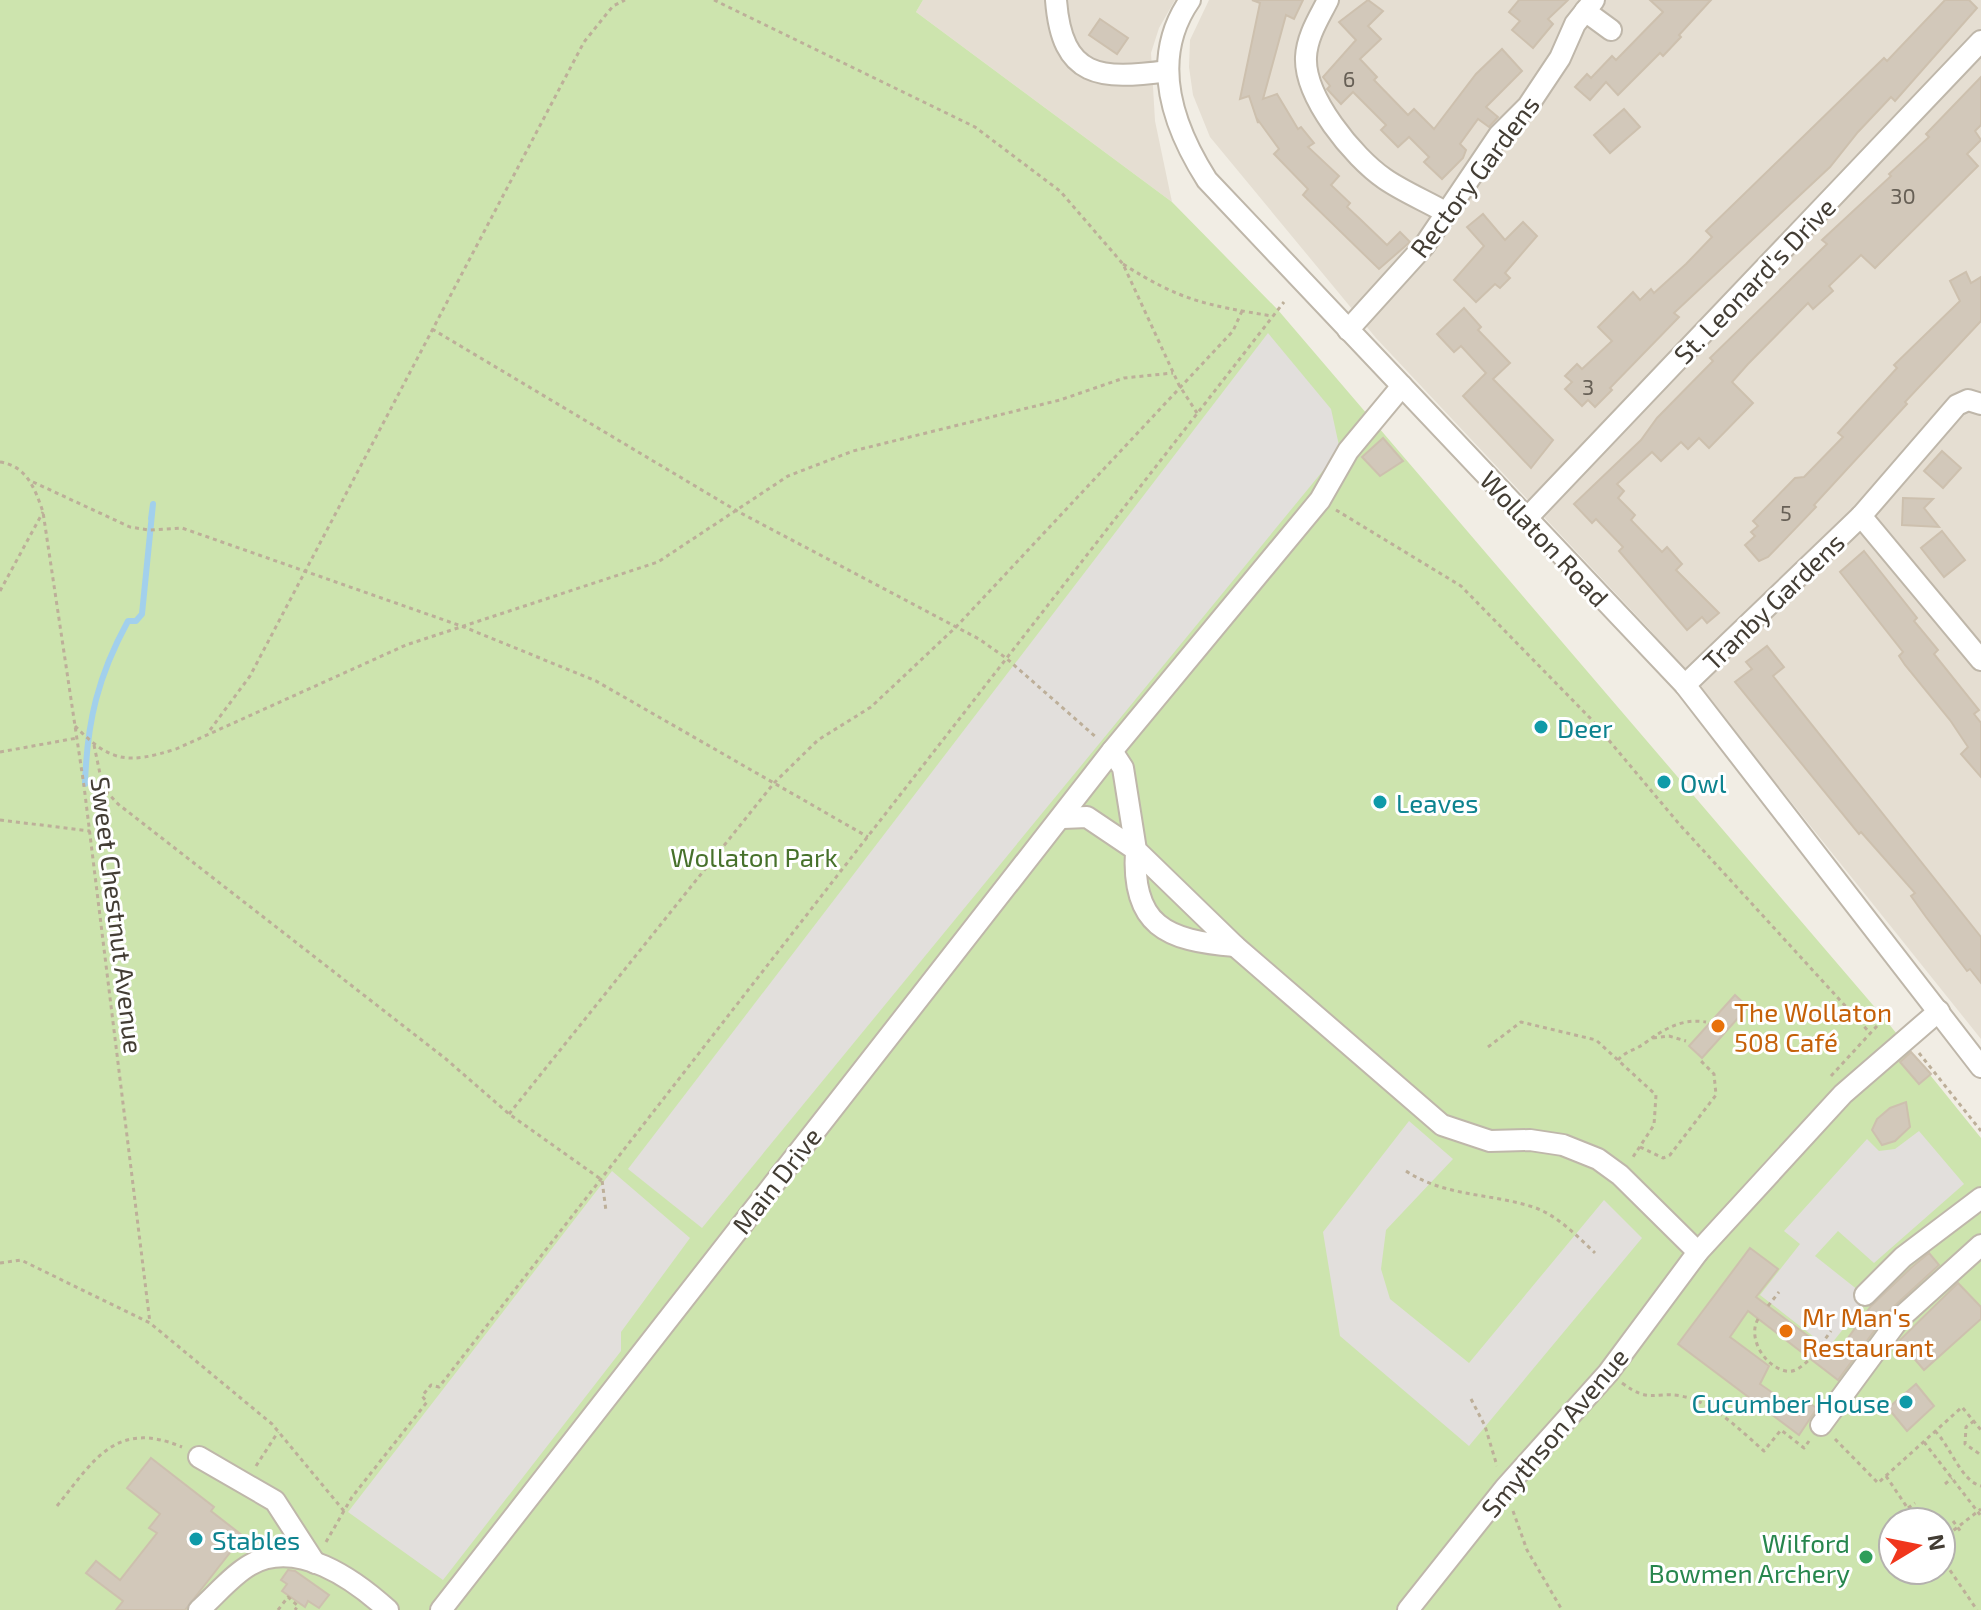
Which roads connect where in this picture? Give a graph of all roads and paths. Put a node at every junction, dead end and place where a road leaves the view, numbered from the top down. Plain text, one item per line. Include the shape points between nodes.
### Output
1 (625, 0) edge
2 (714, 0) edge
3 (1056, 0) edge
4 (1190, 0) edge
5 (1328, 0) edge
6 (1589, 5) edge
7 (1611, 30) dead end
8 (1981, 41) edge
9 (1168, 71) junction
10 (1445, 212) junction
11 (1123, 264) junction
12 (1284, 302) dead end
13 (1242, 311) junction
14 (1274, 316) junction
15 (432, 329) junction
16 (1348, 330) junction
17 (1173, 373) junction
18 (1179, 385) junction
19 (1402, 386) junction
20 (1980, 400) edge
21 (1197, 413) junction
22 (0, 462) edge
23 (33, 482) junction
24 (1320, 500) junction
25 (737, 511) junction
26 (43, 512) junction
27 (1861, 516) junction
28 (1527, 518) junction
29 (303, 572) junction
30 (0, 591) edge
31 (464, 627) junction
32 (956, 627) junction
33 (1006, 658) junction
34 (1981, 660) edge
35 (1685, 685) junction
36 (75, 726) junction
37 (200, 737) junction
38 (77, 738) junction
39 (94, 745) junction
40 (1112, 751) junction
41 (0, 752) edge
42 (774, 783) junction
43 (1063, 818) junction
44 (0, 820) edge
45 (90, 831) junction
46 (868, 837) junction
47 (1136, 850) junction
48 (1235, 946) junction
49 (1939, 1011) junction
50 (1888, 1014) dead end
51 (1884, 1018) dead end
52 (1706, 1022) dead end
53 (1870, 1033) dead end
54 (1907, 1037) junction
55 (1650, 1039) junction
56 (1686, 1041) dead end
57 (1488, 1047) dead end
58 (1618, 1060) junction
59 (1701, 1061) dead end
60 (1981, 1067) edge
61 (509, 1114) junction
62 (1981, 1131) edge
63 (1640, 1147) junction
64 (1406, 1171) dead end
65 (1620, 1175) junction
66 (602, 1180) junction
67 (1978, 1200) edge
68 (606, 1211) dead end
69 (1981, 1223) edge
70 (1981, 1245) edge
71 (1698, 1252) junction
72 (1595, 1253) dead end
73 (0, 1263) edge
74 (1779, 1292) dead end
75 (1865, 1295) dead end
76 (1768, 1306) dead end
77 (1758, 1319) dead end
78 (150, 1323) junction
79 (1831, 1331) dead end
80 (1821, 1345) dead end
81 (1810, 1359) dead end
82 (1635, 1393) dead end
83 (1471, 1399) dead end
84 (1974, 1421) junction
85 (1821, 1425) junction
86 (1981, 1430) edge
87 (1935, 1431) junction
88 (279, 1432) junction
89 (1924, 1442) junction
90 (1981, 1455) edge
91 (199, 1457) joint
92 (1907, 1458) junction
93 (1911, 1464) dead end
94 (1886, 1476) junction
95 (1952, 1478) junction
96 (246, 1483) junction
97 (1945, 1484) dead end
98 (1981, 1486) edge
99 (1505, 1488) junction
100 (1915, 1503) dead end
101 (57, 1506) dead end
102 (1907, 1506) edge
103 (1911, 1506) edge
104 (1979, 1510) edge
105 (344, 1511) junction
106 (1981, 1516) edge
107 (1957, 1527) joint
108 (1961, 1532) dead end
109 (315, 1563) junction
110 (1957, 1581) edge
111 (297, 1608) edge
112 (199, 1610) edge
113 (278, 1610) edge
114 (304, 1610) edge
115 (388, 1610) edge
116 (441, 1610) edge
117 (1408, 1610) edge
118 (1562, 1610) edge
119 (1977, 1610) edge

1 - 15 path via 613,6 584,42
2 - 11 path via 975,127 1060,191
3 - 9 street via 1064,45 1087,69 1115,76
4 - 9 street, Wollaton Road via 1169,46
5 - 10 street via 1307,49 1307,79 1316,98 1340,134 1384,178
6 - 7 street, Rectory Gardens
6 - 10 street, Rectory Gardens via 1528,106 1499,135
8 - 28 street, St. Leonard's Drive
9 - 16 street, Wollaton Road via 1179,130 1207,180
10 - 16 street, Rectory Gardens via 1424,246
11 - 13 path via 1169,293
11 - 17 path
12 - 14 path
13 - 14 path
13 - 18 path via 1233,331
14 - 21 path
15 - 25 path
15 - 29 path
16 - 19 street, Wollaton Road
17 - 18 path
17 - 25 path via 1124,378 1060,400 853,451 788,476
18 - 21 path
18 - 32 path
19 - 24 street, Main Drive via 1348,451
19 - 28 street, Wollaton Road
20 - 27 street, Tranby Gardens via 1957,405
21 - 33 path
22 - 23 path
23 - 26 path, Sweet Chestnut Avenue
23 - 29 path via 130,527 182,528
24 - 40 street, Main Drive
24 - 53 path via 1461,586 1591,719
25 - 31 path via 658,562
25 - 32 path
26 - 30 path
26 - 36 path, Sweet Chestnut Avenue
27 - 34 street, Tranby Gardens
27 - 35 street, Tranby Gardens
28 - 35 street, Wollaton Road
29 - 31 path
29 - 37 path via 246,683
31 - 37 path via 406,645
31 - 42 path via 596,681
32 - 33 path
32 - 42 path via 871,707 818,740
33 - 40 path
33 - 46 path
35 - 49 street, Wollaton Road
36 - 38 path, Sweet Chestnut Avenue
36 - 39 path
37 - 39 path via 145,758 116,758
38 - 41 path
38 - 45 path, Sweet Chestnut Avenue
39 - 61 path via 103,788 118,804
40 - 43 street, Main Drive
40 - 47 street via 1123,768
42 - 46 path
42 - 61 path
43 - 47 street via 1087,817
43 - 116 street, Main Drive
44 - 45 path
45 - 78 path, Sweet Chestnut Avenue
46 - 66 path
47 - 48 street
47 - 48 street via 1134,882 1142,911 1169,932
48 - 65 street via 1442,1125 1490,1141 1563,1145
49 - 54 street, Smythson Avenue
49 - 60 street, Wollaton Road
50 - 51 path
52 - 55 path via 1678,1023
54 - 62 path
54 - 71 street, Smythson Avenue via 1843,1094
55 - 56 path via 1669,1036
55 - 58 path via 1628,1048
57 - 58 path via 1521,1022 1596,1040
58 - 63 path via 1656,1095 1654,1125
59 - 63 path via 1714,1074 1716,1095 1670,1155 1663,1158
61 - 66 path
63 - 65 path
64 - 72 path via 1428,1186 1537,1209 1566,1225
65 - 71 street
66 - 68 path
66 - 105 path via 439,1387 431,1385 422,1396 427,1402
67 - 69 street
67 - 75 street via 1903,1257
70 - 85 street via 1899,1319
71 - 99 street, Smythson Avenue via 1608,1373
73 - 78 path via 21,1260
74 - 76 path
77 - 81 path via 1757,1347 1772,1363 1786,1371 1798,1370
78 - 88 path
79 - 80 path
82 - 85 path via 1654,1398 1679,1395 1705,1404 1764,1451 1781,1430 1804,1448
83 - 99 path
84 - 86 path
84 - 87 path via 1962,1407
84 - 90 path via 1966,1427 1965,1444
85 - 94 path via 1878,1483
87 - 89 path
87 - 98 path via 1964,1474
88 - 96 path
88 - 105 path
89 - 92 path
89 - 95 path
91 - 96 street
91 - 101 path via 156,1439 114,1443
92 - 93 path
92 - 94 path
94 - 102 path
95 - 97 path
95 - 104 path
96 - 109 street via 275,1501
99 - 117 street, Smythson Avenue
99 - 118 path via 1527,1550
100 - 103 path
104 - 106 path
104 - 107 path
105 - 109 path
107 - 108 path
109 - 112 street via 289,1557 249,1565
109 - 115 street
110 - 119 path
111 - 113 path via 288,1597
111 - 114 path

